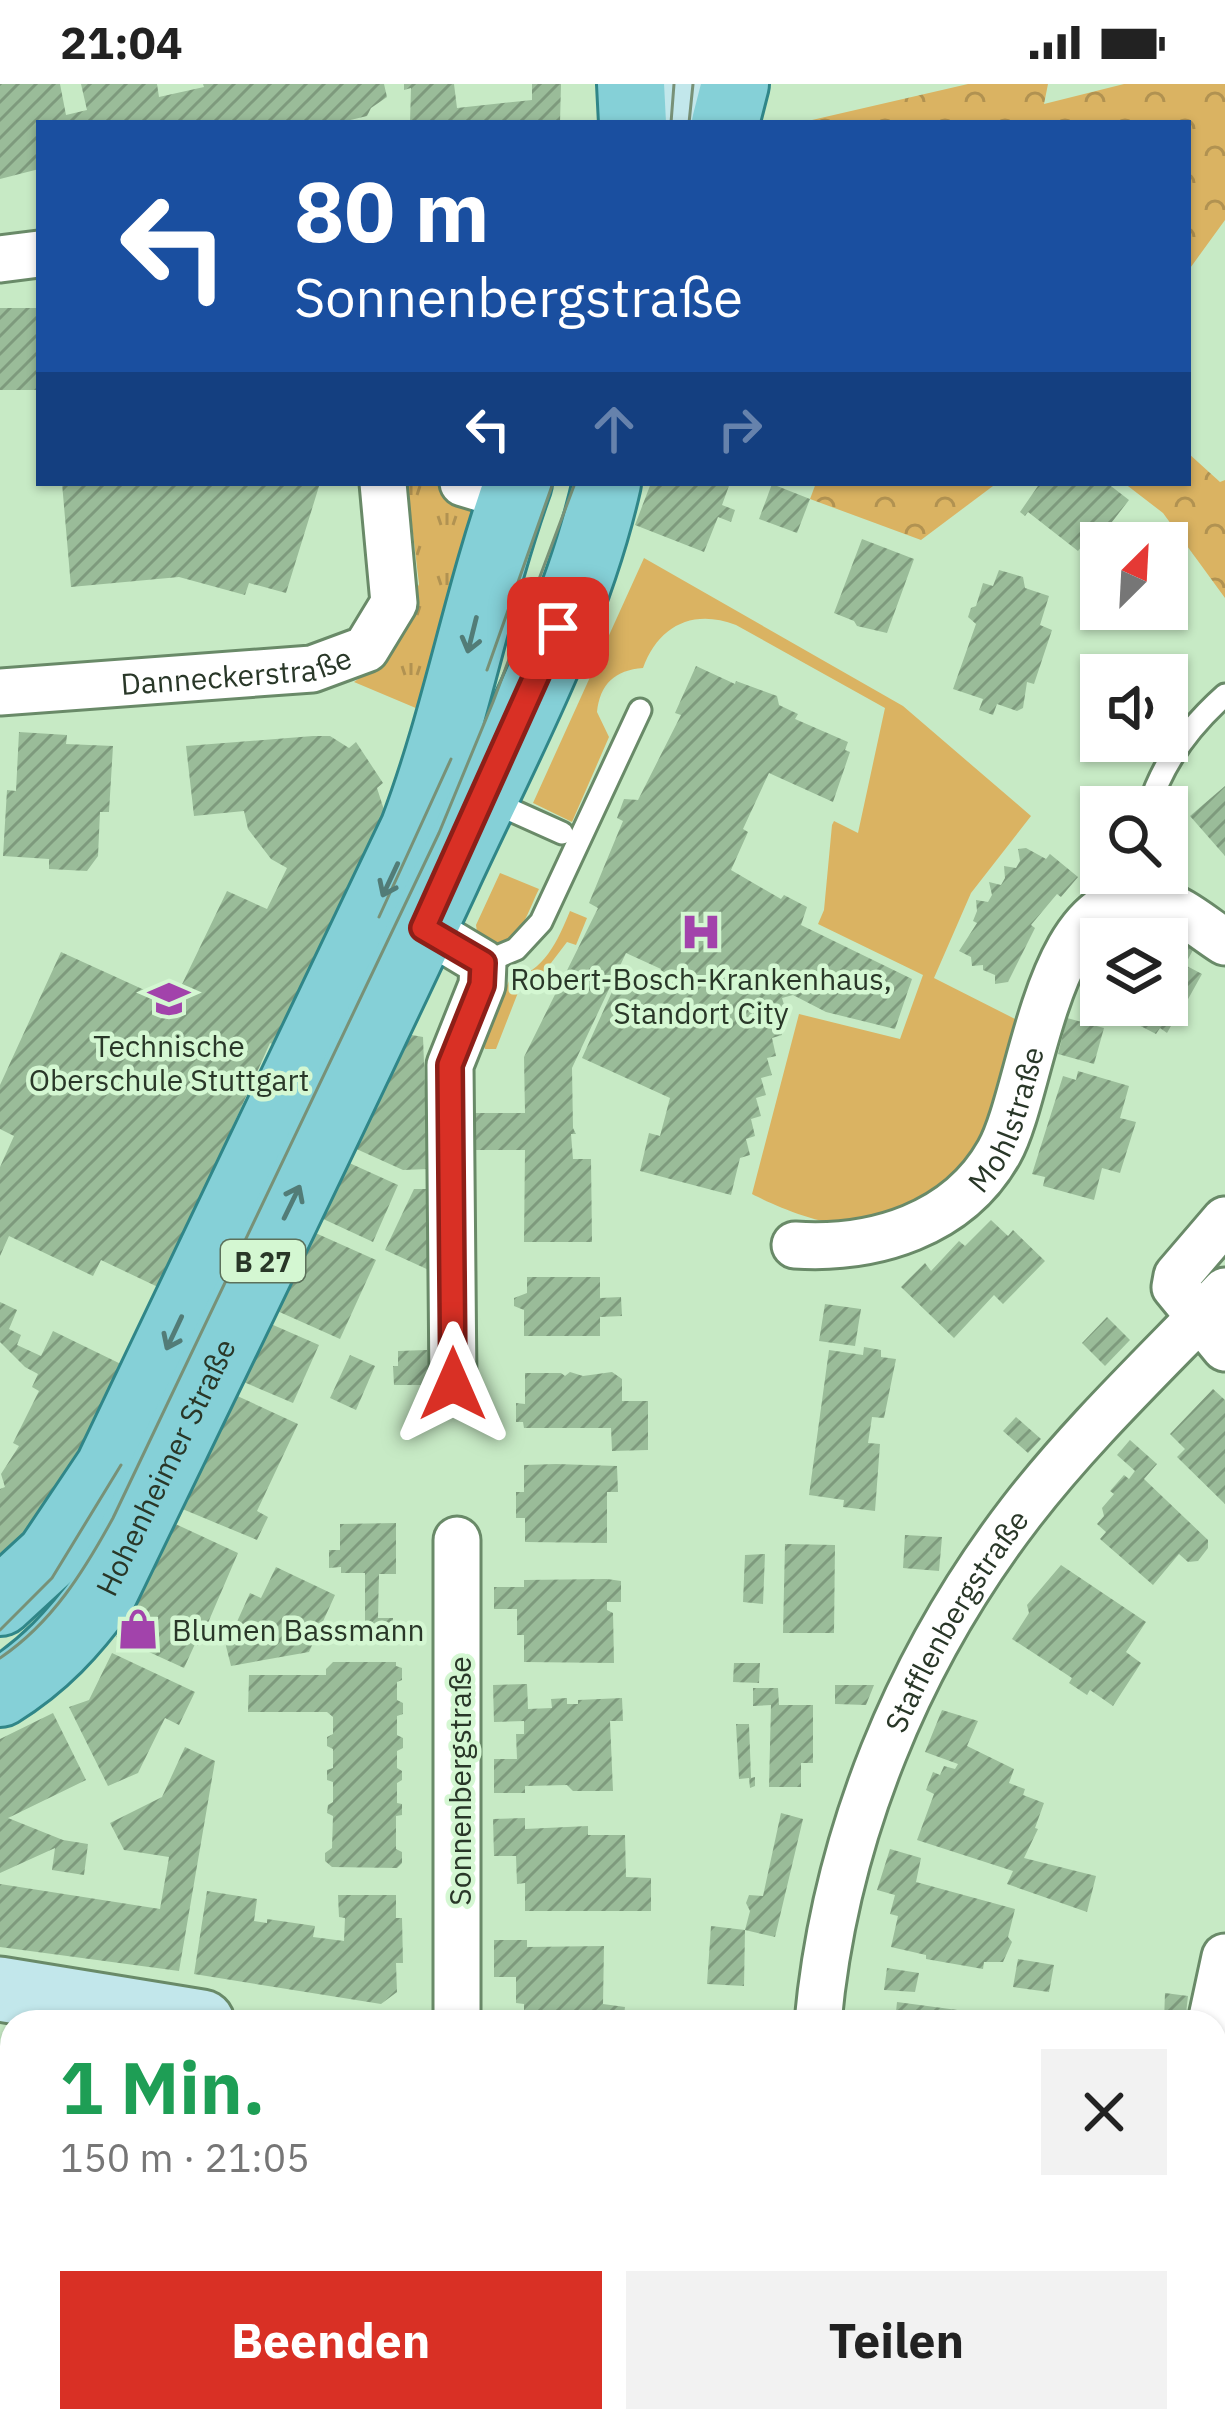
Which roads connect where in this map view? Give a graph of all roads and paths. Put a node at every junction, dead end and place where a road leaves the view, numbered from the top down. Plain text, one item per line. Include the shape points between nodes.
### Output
1 (631, 84) edge
2 (682, 84) edge
3 (735, 84) edge
4 (633, 120) edge
5 (657, 120) edge
6 (726, 120) edge
7 (36, 254) edge
8 (0, 259) edge
9 (382, 486) edge
10 (607, 486) edge
11 (498, 488) edge
12 (0, 692) edge
13 (1225, 695) edge
14 (640, 710) dead end
15 (459, 785) junction
16 (1156, 786) edge
17 (562, 832) dead end
18 (423, 928) junction
19 (1225, 942) edge
20 (483, 963) junction
21 (1225, 1220) edge
22 (795, 1245) dead end
23 (1216, 1320) edge
24 (453, 1384) dead end
25 (457, 1540) dead end
26 (0, 1601) edge
27 (0, 1693) edge
28 (1225, 1957) edge
29 (0, 1988) edge
30 (131, 2010) edge
31 (457, 2010) edge
32 (820, 2010) edge
33 (1214, 2010) edge

1 - 4 main road
2 - 5 street
3 - 6 main road
7 - 8 street
9 - 12 street, Danneckerstraße via 394,603 366,650 312,669
10 - 15 main road, Hohenheimer Straße / B 27 via 585,563
11 -> 15 main road, Hohenheimer Straße / B 27
13 - 16 lane via 1184,736
14 - 20 lane via 541,922 516,949
15 - 17 lane
15 - 18 main road, Hohenheimer Straße / B 27
15 -> 26 main road, Hohenheimer Straße / B 27 via 414,830 109,1468 50,1556
18 - 20 street
27 -> 18 main road, Hohenheimer Straße / B 27 via 71,1636 104,1592
19 - 22 street, Mohlstraße via 1139,890 1099,915 1066,953 1014,1119 974,1187 907,1230 850,1244
20 - 24 street via 450,1065
21 - 23 street via 1175,1282
23 - 32 street, Stafflenbergstraße via 1076,1447 1022,1511 931,1652 852,1845
25 - 31 street, Sonnenbergstraße
28 - 33 street
29 - 30 street

